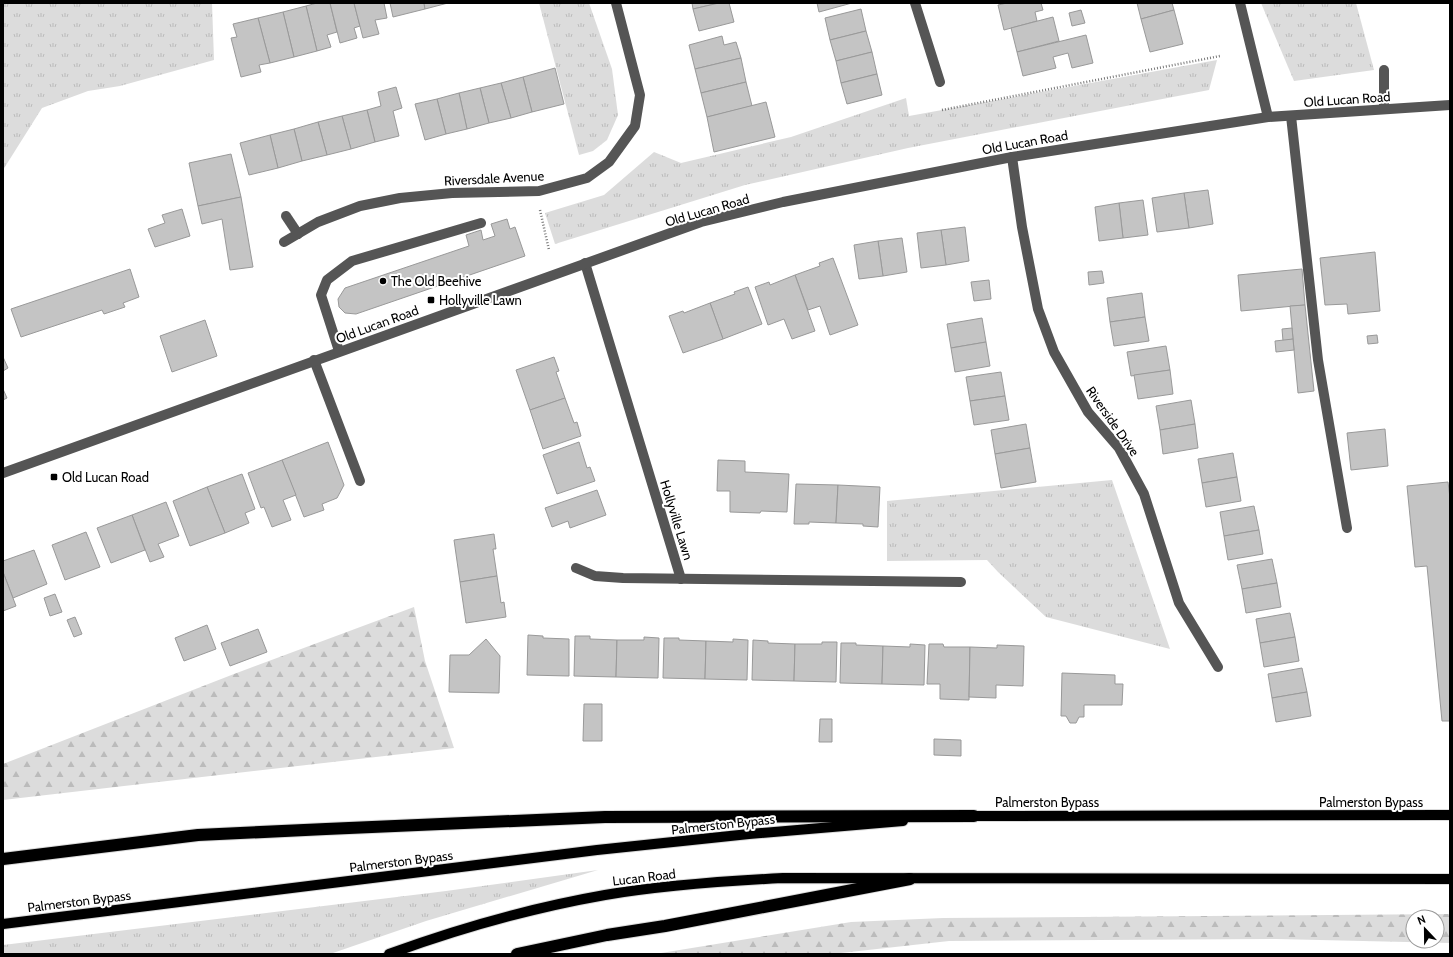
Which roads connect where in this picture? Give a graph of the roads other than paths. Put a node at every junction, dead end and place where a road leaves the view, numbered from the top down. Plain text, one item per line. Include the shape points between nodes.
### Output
1 (616, 3) edge
2 (915, 3) edge
3 (1240, 3) edge
4 (1384, 70) dead end
5 (940, 82) dead end
6 (1450, 106) edge
7 (1384, 109) junction
8 (1291, 116) junction
9 (1268, 117) junction
10 (1012, 157) junction
11 (286, 216) dead end
12 (481, 223) dead end
13 (298, 234) junction
14 (284, 242) dead end
15 (585, 263) junction
16 (339, 351) junction
17 (314, 360) junction
18 (3, 473) edge
19 (360, 481) dead end
20 (1347, 528) dead end
21 (576, 568) dead end
22 (681, 579) junction
23 (961, 582) dead end
24 (1218, 667) dead end
25 (1450, 815) edge
26 (974, 816) junction
27 (3, 859) edge
28 (910, 879) junction
29 (1450, 879) edge
30 (3, 924) edge
31 (389, 954) edge
32 (517, 954) edge

1 - 13 street, Riversdale Avenue via 640,95 635,126 604,166 586,178 539,190 452,193 400,198 360,206 318,222
2 - 5 street
3 - 9 street
4 - 7 street
6 - 7 street, Old Lucan Road
7 - 8 street, Old Lucan Road
8 - 9 street, Old Lucan Road
8 - 20 street via 1318,360
9 - 10 street, Old Lucan Road
10 - 15 street, Old Lucan Road via 791,201 701,222
10 - 24 street, Riverside Drive via 1038,309 1054,352 1088,412 1119,448 1144,494 1179,603
11 - 13 street
12 - 16 street via 352,261 327,280 321,295
13 - 14 street, Riversdale Avenue
15 - 16 street, Old Lucan Road
15 - 22 street, Hollyville Lawn
16 - 17 street, Old Lucan Road
17 - 18 street, Old Lucan Road
17 - 19 street
21 - 22 street, Hollyville Lawn via 595,576
22 - 23 street, Hollyville Lawn
25 - 26 main road, Palmerston Bypass
26 - 27 highway via 605,817 326,829 198,835
26 - 30 main road, Palmerston Bypass via 749,834 597,850
28 - 29 main road
28 - 31 main road, Lucan Road via 776,878 664,887 606,895 495,919
28 - 32 highway

